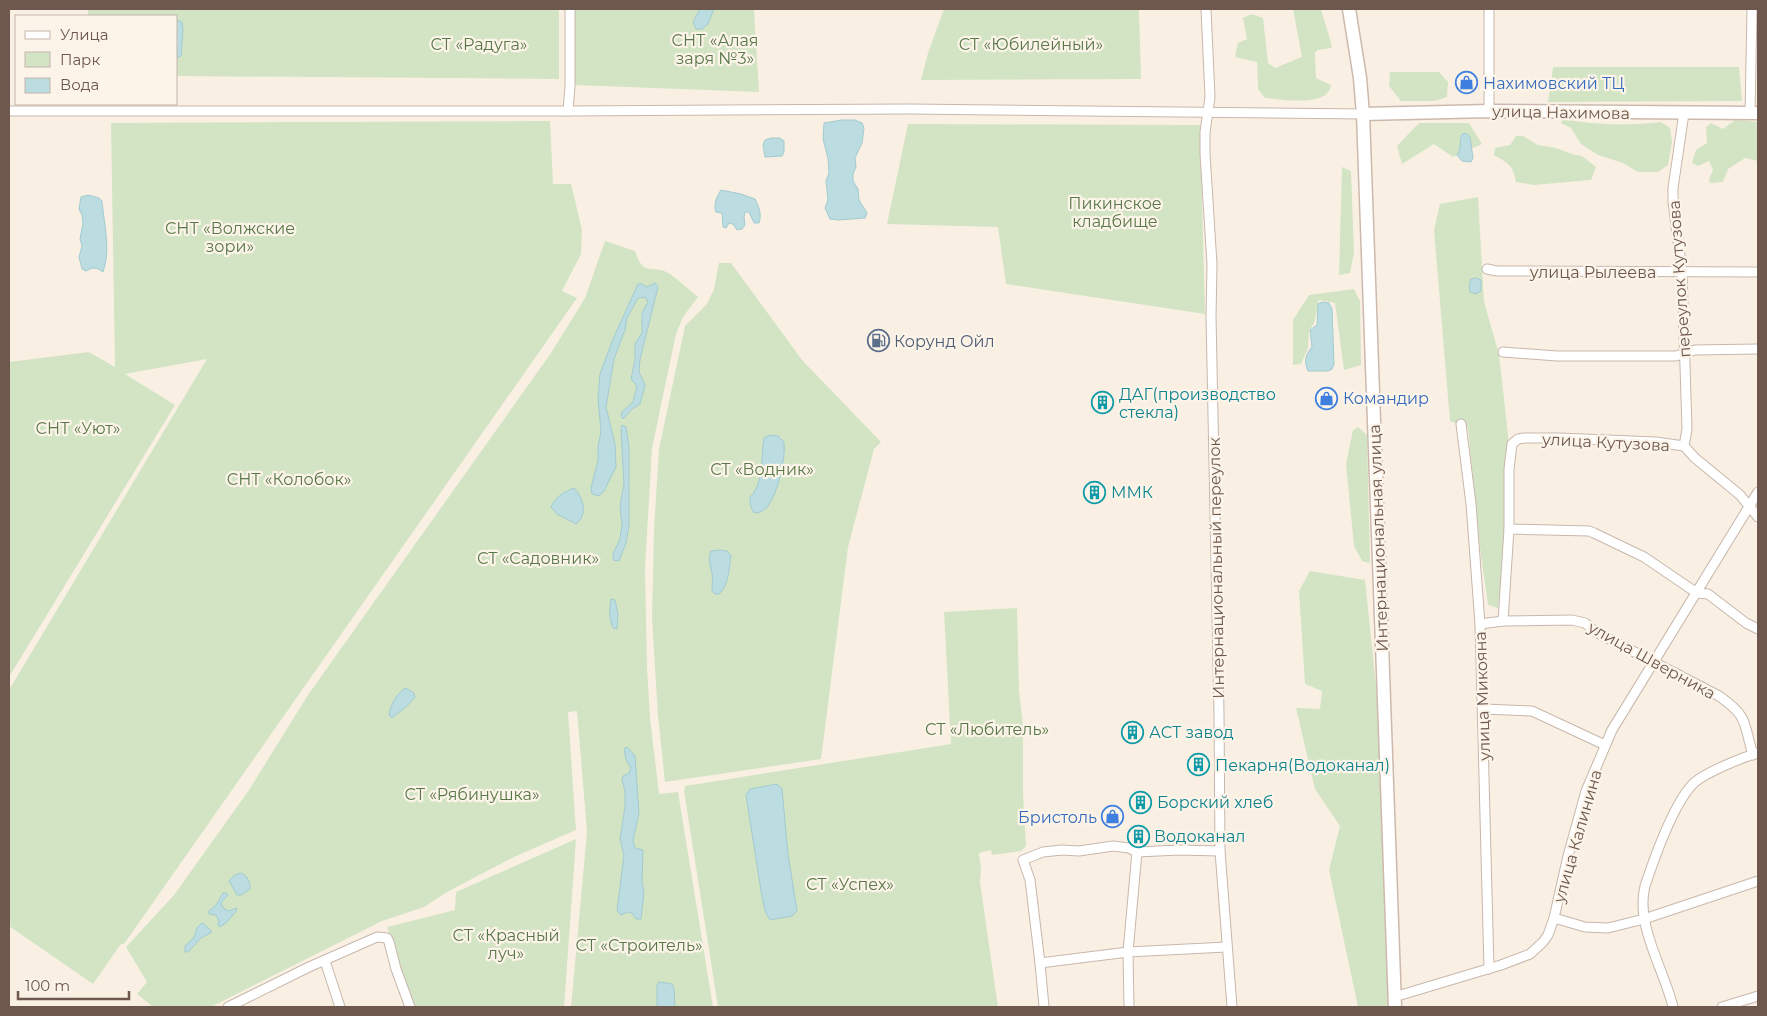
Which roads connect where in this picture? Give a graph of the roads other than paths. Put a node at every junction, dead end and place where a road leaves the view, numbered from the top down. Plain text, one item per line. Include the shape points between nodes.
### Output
1 (570, 9) edge
2 (1206, 9) edge
3 (1349, 9) edge
4 (1489, 9) edge
5 (1752, 9) edge
6 (9, 111) edge
7 (568, 111) junction
8 (1489, 111) junction
9 (1209, 113) junction
10 (1684, 113) junction
11 (1363, 114) junction
12 (1754, 114) edge
13 (1487, 269) dead end
14 (1682, 272) junction
15 (1758, 272) edge
16 (1758, 349) edge
17 (1503, 352) dead end
18 (1685, 354) junction
19 (1461, 424) dead end
20 (1684, 446) junction
21 (1758, 492) edge
22 (1750, 505) junction
23 (1758, 517) edge
24 (1509, 528) junction
25 (1697, 592) junction
26 (1502, 621) junction
27 (1480, 624) junction
28 (1758, 629) edge
29 (1653, 663) junction
30 (1483, 709) junction
31 (1605, 745) junction
32 (1755, 754) edge
33 (1220, 851) junction
34 (1137, 852) junction
35 (1758, 880) edge
36 (1554, 918) junction
37 (1644, 919) junction
38 (1226, 947) junction
39 (1128, 952) junction
40 (325, 961) junction
41 (1040, 963) junction
42 (1489, 969) junction
43 (1758, 996) edge
44 (249, 997) junction
45 (1394, 1002) edge
46 (228, 1007) edge
47 (252, 1007) edge
48 (340, 1007) edge
49 (410, 1007) edge
50 (1044, 1007) edge
51 (1129, 1007) edge
52 (1232, 1007) edge
53 (1673, 1007) edge
54 (1722, 1007) edge

1 - 7 street
2 - 9 street, Интернациональный переулок
3 - 11 main road, Интернациональная улица
4 - 8 street
5 - 12 street
6 - 7 street
7 - 9 street via 920,109
8 - 10 main road, улица Нахимова
8 - 11 main road, улица Нахимова
9 - 11 street
9 - 33 street, Интернациональный переулок via 1205,154 1212,264
10 - 12 main road, улица Нахимова
10 - 14 street, переулок Кутузова via 1673,195
11 - 45 main road, Интернациональная улица
13 - 14 street, улица Рылеева
14 - 15 street, улица Рылеева
14 - 18 street, переулок Кутузова
16 - 18 street via 1695,350
17 - 18 street via 1557,356
18 - 20 street, переулок Кутузова via 1687,429
19 - 27 street, улица Микояна
20 - 22 street, улица Кутузова
20 - 24 street, улица Кутузова via 1656,442 1518,439 1510,452
21 - 22 street, улица Калинина
22 - 23 street, улица Кутузова
22 - 25 street, улица Калинина
24 - 25 street via 1589,531 1644,557
24 - 26 street
25 - 28 street via 1708,594
25 - 29 street, улица Калинина
26 - 27 street, улица Шверника
26 - 29 street, улица Шверника via 1579,620
27 - 30 street, улица Микояна
29 - 31 street, улица Калинина
29 - 32 street, улица Шверника via 1719,696 1736,709 1745,721
30 - 31 street via 1532,711
30 - 42 street, улица Микояна
31 - 36 street, улица Калинина via 1590,779
32 - 37 street via 1702,778 1686,792 1648,876 1643,894
33 - 34 street
33 - 38 street, Интернациональный переулок
34 - 39 street
34 - 41 street via 1113,846 1086,851 1043,852 1023,860 1030,880
35 - 37 street
36 - 37 street via 1595,928
36 - 42 street, улица Калинина via 1548,935 1537,949
37 - 53 street
38 - 39 street
38 - 52 street, Интернациональный переулок
39 - 41 street
39 - 51 street
40 - 44 street
40 - 48 street
40 - 49 street via 369,939 387,938
41 - 50 street
42 - 45 street, улица Калинина
43 - 54 street
44 - 46 street
44 - 47 street

